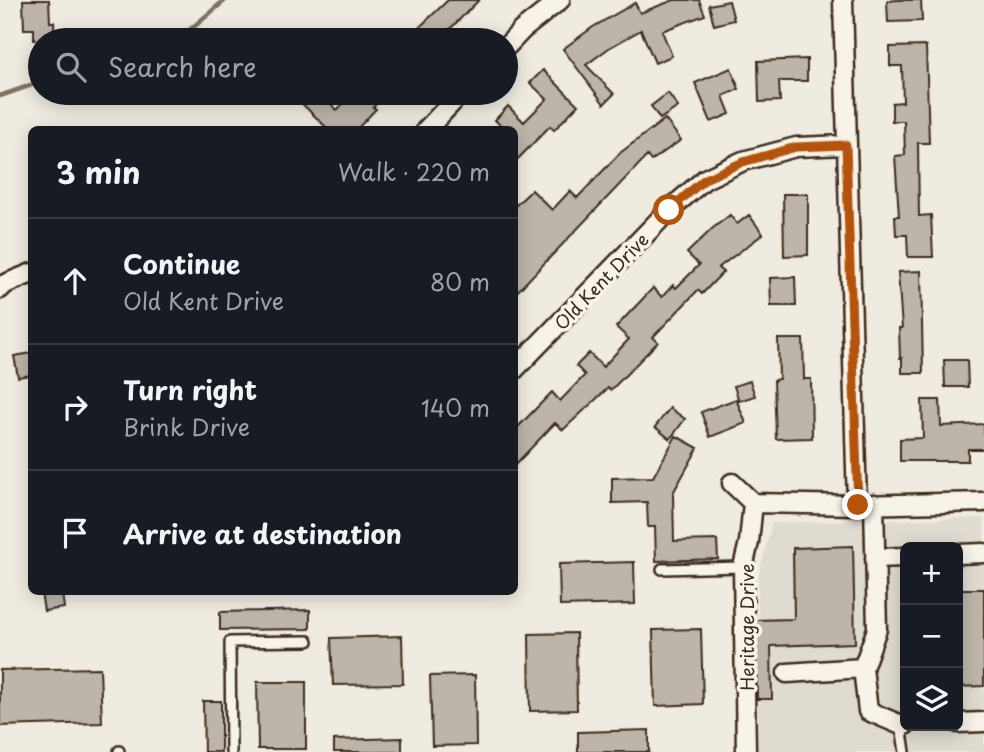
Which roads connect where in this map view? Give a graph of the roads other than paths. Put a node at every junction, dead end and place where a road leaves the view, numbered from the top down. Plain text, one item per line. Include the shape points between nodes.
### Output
1 (560, 0) edge
2 (844, 0) edge
3 (518, 34) edge
4 (450, 105) edge
5 (430, 126) edge
6 (846, 145) junction
7 (28, 274) edge
8 (2, 283) edge
9 (518, 366) edge
10 (732, 483) dead end
11 (984, 502) edge
12 (753, 503) junction
13 (866, 505) junction
14 (984, 553) edge
15 (963, 554) edge
16 (900, 557) edge
17 (875, 558) junction
18 (743, 567) junction
19 (662, 569) dead end
20 (308, 641) dead end
21 (863, 668) junction
22 (787, 673) dead end
23 (984, 722) edge
24 (963, 723) edge
25 (900, 724) edge
26 (903, 731) edge
27 (231, 752) edge
28 (746, 752) edge
29 (905, 752) edge

1 - 3 street
2 - 6 street
4 - 5 street
6 - 9 street, Old Kent Drive via 796,147 705,179 669,210
6 - 13 street
7 - 8 street
10 - 12 street
11 - 13 street
12 - 13 street
12 - 18 street, Heritage Drive
13 - 17 street
14 - 15 street
16 - 17 street
17 - 21 street via 877,629
18 - 19 lane
18 - 28 street, Heritage Drive
20 - 27 lane via 230,642
21 - 22 street
21 - 25 street via 868,711
23 - 24 street
26 - 29 lane

